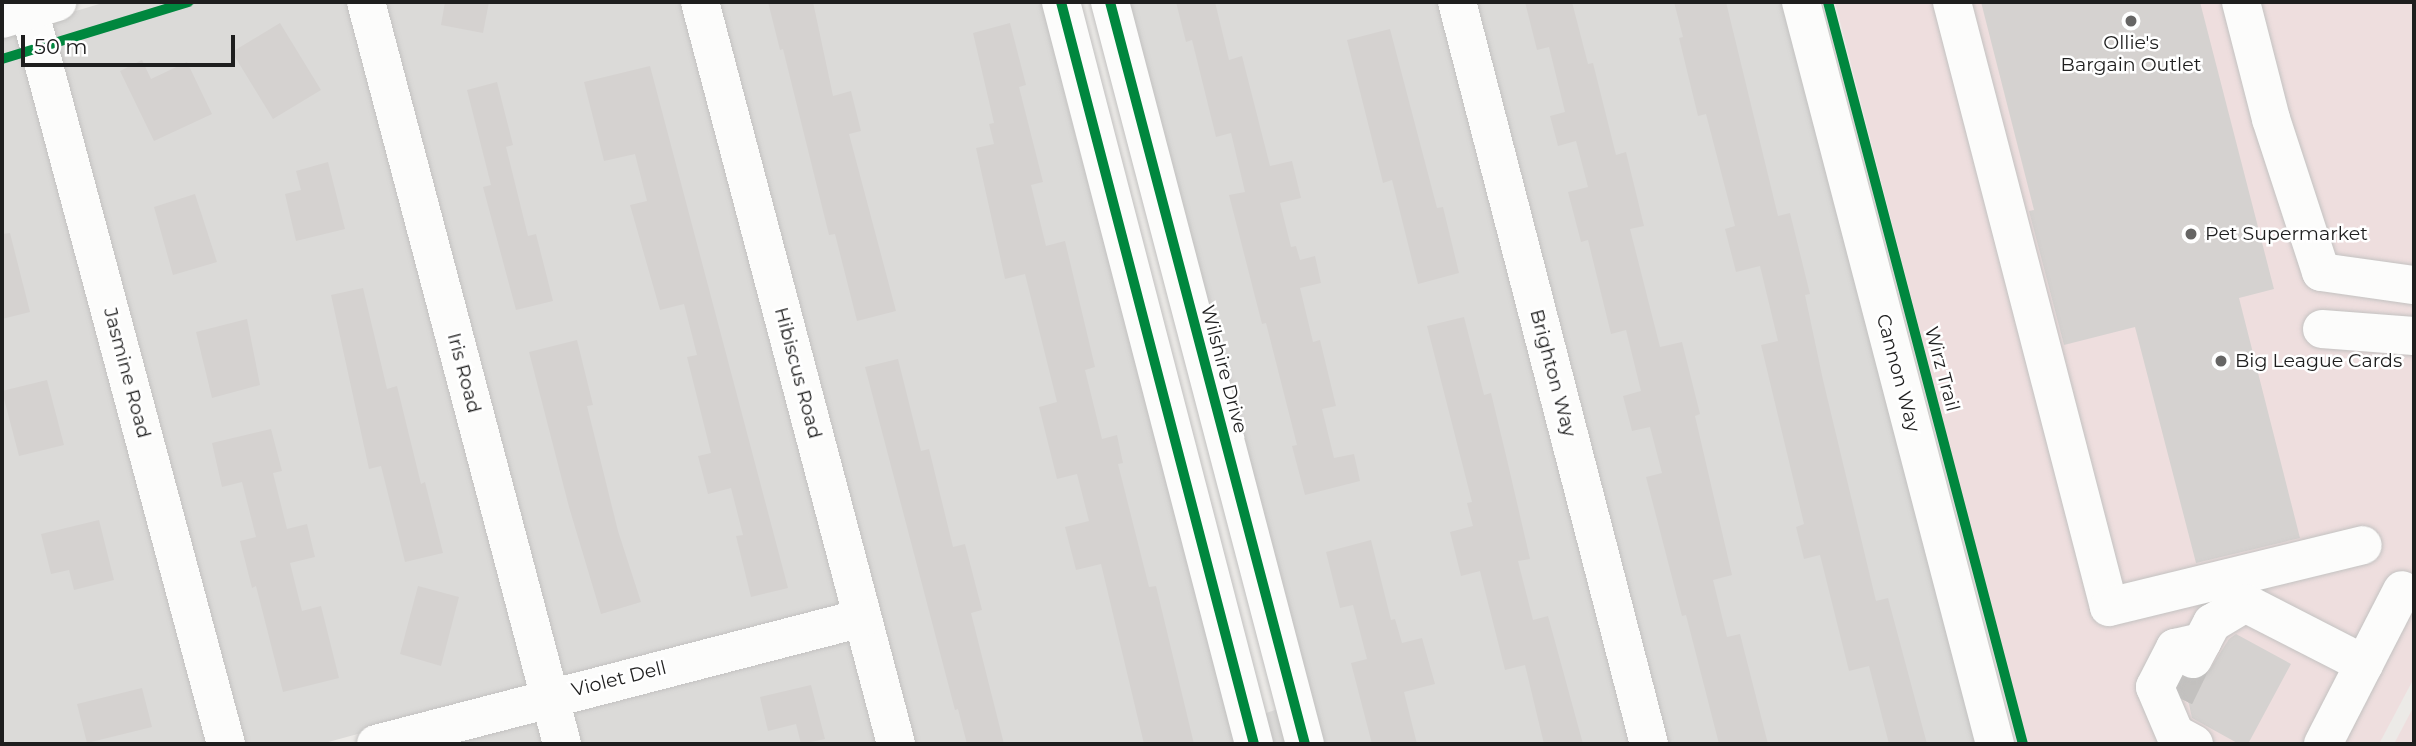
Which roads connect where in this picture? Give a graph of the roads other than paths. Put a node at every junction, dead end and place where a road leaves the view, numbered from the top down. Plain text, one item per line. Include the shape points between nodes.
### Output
1 (366, 2) edge
2 (700, 2) edge
3 (1061, 2) edge
4 (1110, 2) edge
5 (1457, 2) edge
6 (1801, 2) edge
7 (1952, 2) edge
8 (2241, 2) edge
9 (29, 8) edge
10 (1135, 96) junction
11 (1088, 111) junction
12 (2414, 285) edge
13 (2322, 329) dead end
14 (2414, 337) edge
15 (2363, 545) dead end
16 (2240, 589) junction
17 (2402, 590) dead end
18 (862, 618) junction
19 (2364, 664) junction
20 (1290, 690) junction
21 (549, 697) junction
22 (1244, 705) junction
23 (226, 744) edge
24 (376, 744) edge
25 (562, 744) edge
26 (896, 744) edge
27 (1254, 744) edge
28 (1305, 744) edge
29 (1649, 744) edge
30 (1995, 744) edge
31 (2194, 744) edge
32 (2323, 744) edge

1 - 21 street, Iris Road
2 - 18 street, Hibiscus Road
3 - 11 street
4 - 10 street, Wilshire Drive
5 - 29 street, Brighton Way
6 - 30 street, Cannon Way
7 - 16 street via 2109,607
8 - 12 street via 2271,119 2320,272
9 - 23 street, Jasmine Road
10 - 11 street
10 - 20 street, Wilshire Drive
11 - 22 street
13 - 14 street
15 - 16 street
16 - 19 street
16 - 31 street via 2212,623 2197,651 2175,648 2155,687 2170,705 2175,734
17 - 19 street
18 - 21 street, Violet Dell
18 - 26 street, Hibiscus Road
19 - 32 street
20 - 22 street
20 - 28 street, Wilshire Drive
21 - 24 street, Violet Dell
21 - 25 street, Iris Road
22 - 27 street

